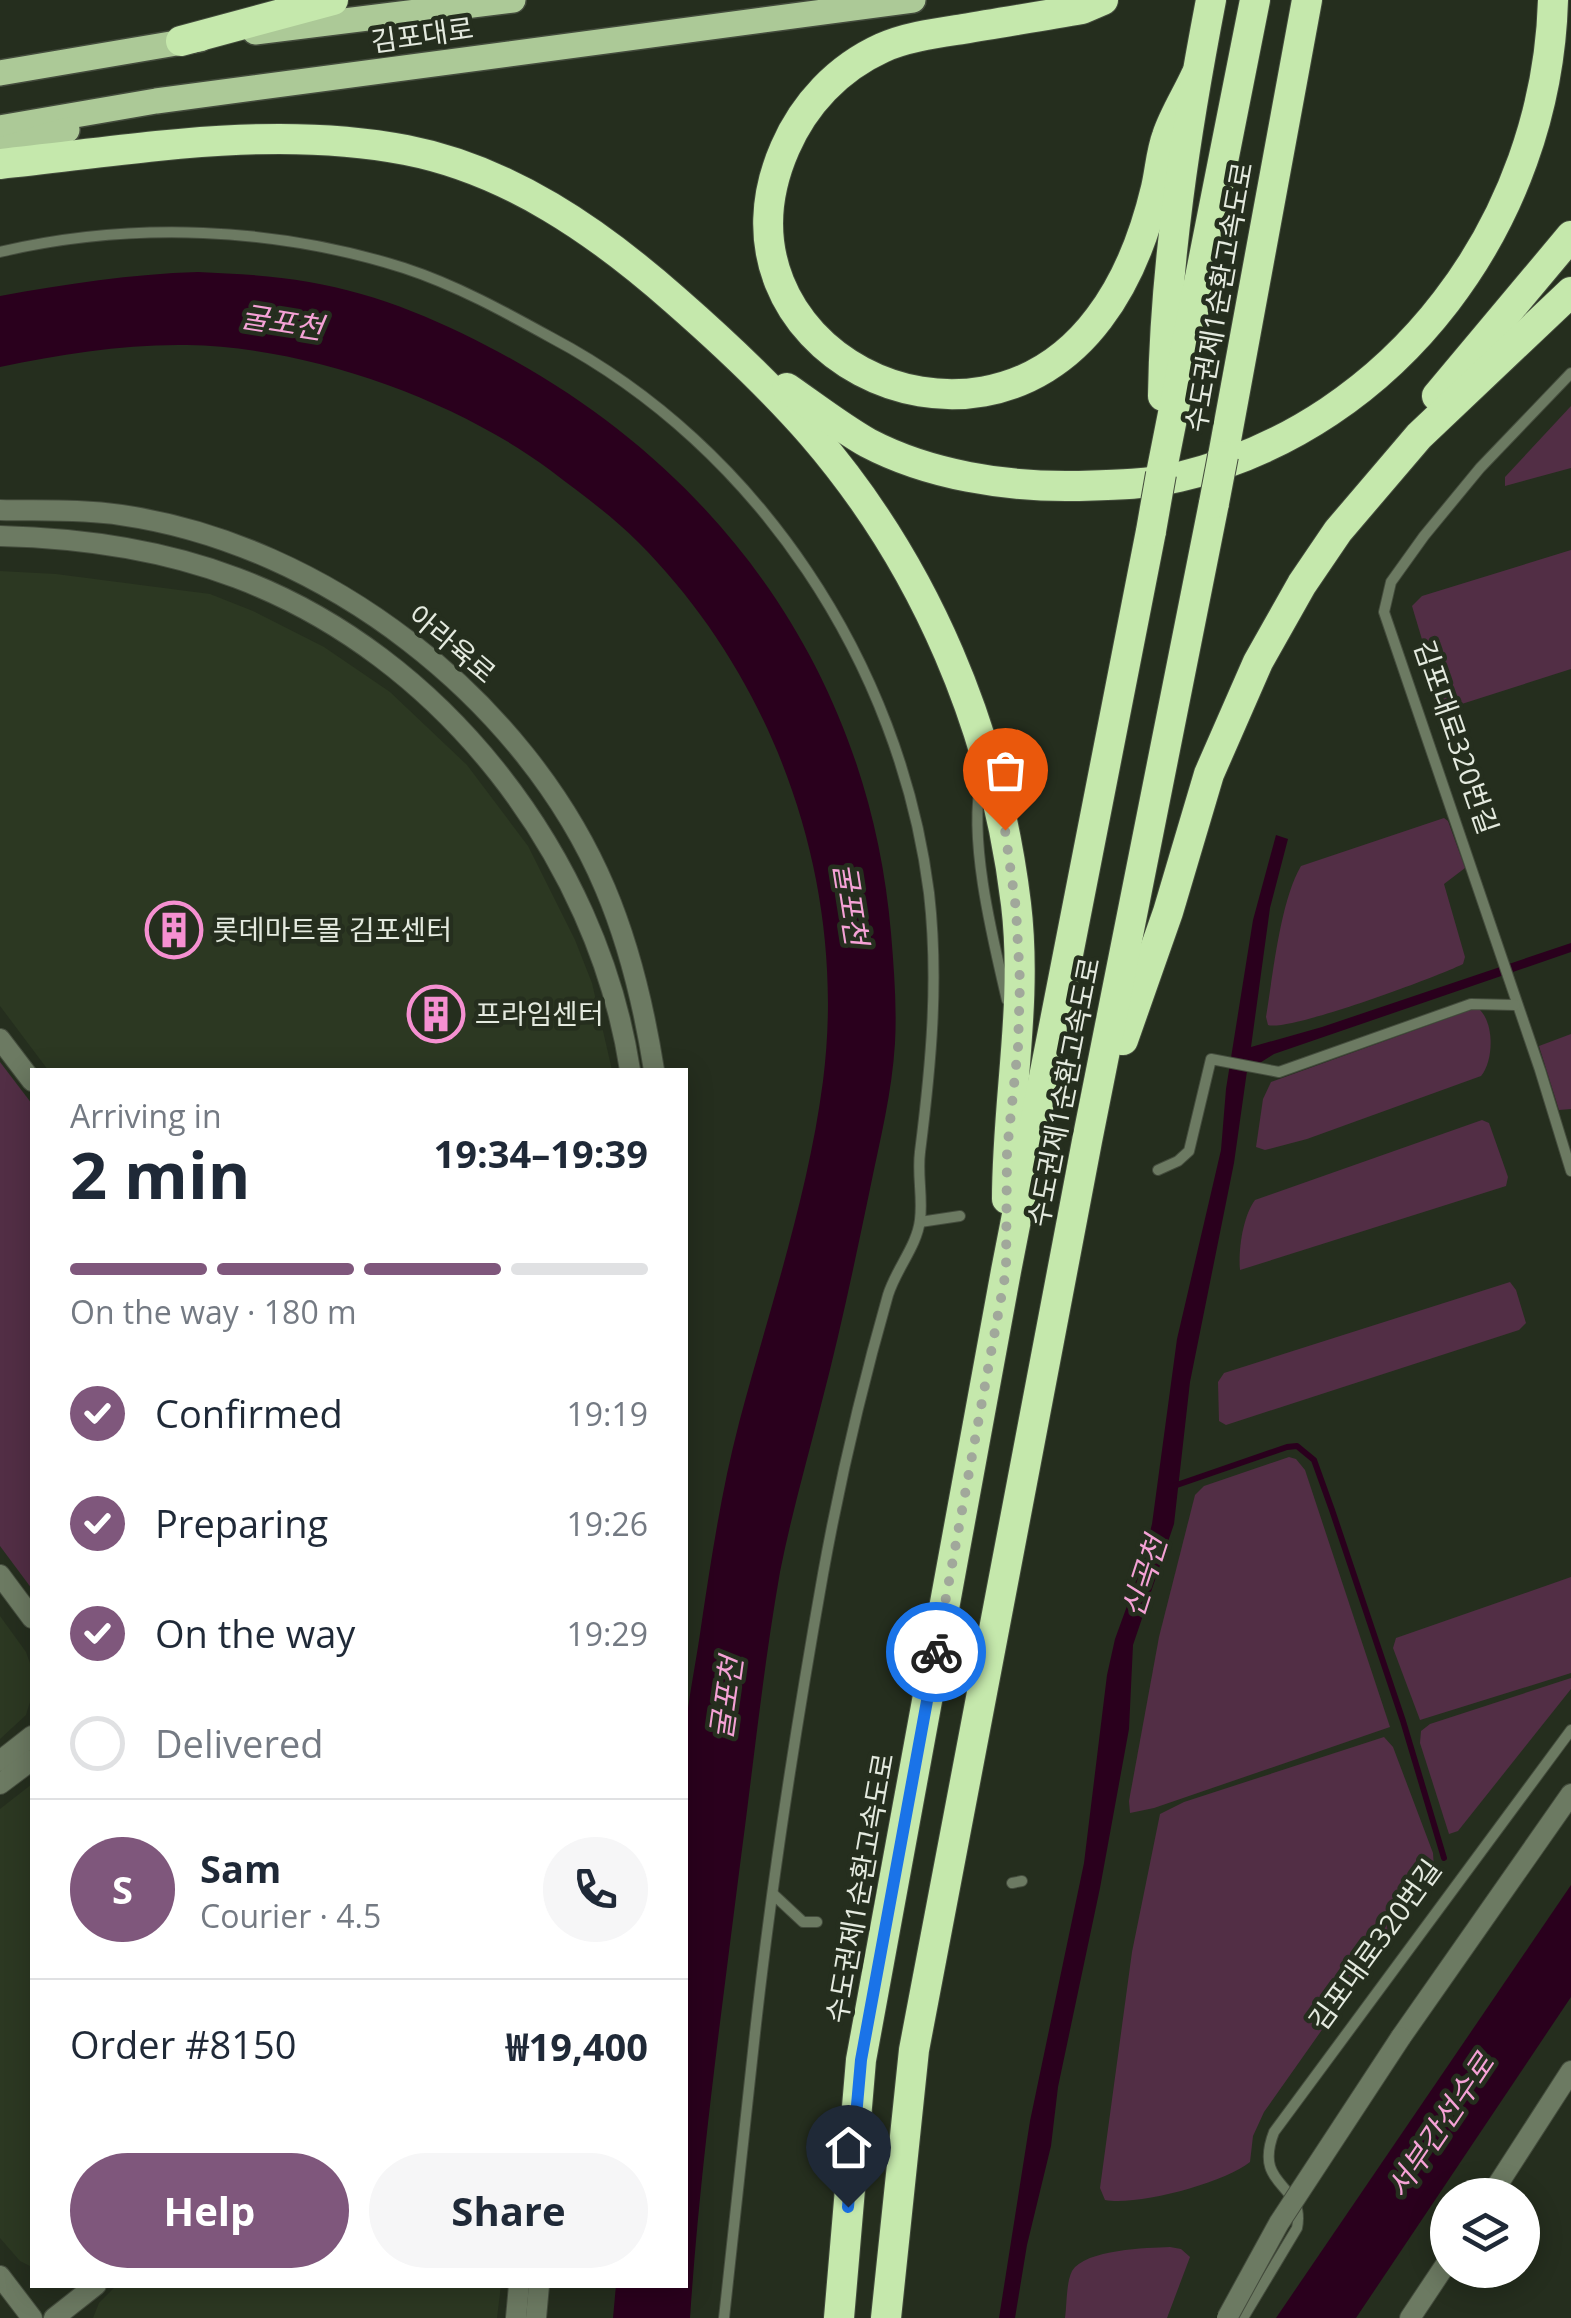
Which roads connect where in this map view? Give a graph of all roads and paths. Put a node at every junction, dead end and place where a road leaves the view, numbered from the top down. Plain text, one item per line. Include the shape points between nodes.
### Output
1 (333, 0) edge
2 (513, 0) edge
3 (913, 0) edge
4 (1103, 0) edge
5 (1210, 0) edge
6 (1254, 0) edge
7 (1308, 0) edge
8 (1552, 0) edge
9 (181, 41) junction
10 (0, 73) edge
11 (156, 101) junction
12 (0, 128) edge
13 (1178, 134) junction
14 (0, 150) edge
15 (0, 164) edge
16 (1571, 236) edge
17 (0, 252) edge
18 (1571, 292) edge
19 (725, 344) junction
20 (1571, 373) edge
21 (1161, 474) junction
22 (0, 510) edge
23 (1338, 531) junction
24 (0, 536) edge
25 (1515, 1004) junction
26 (0, 1039) edge
27 (630, 1068) edge
28 (654, 1068) edge
29 (30, 1079) edge
30 (1087, 1142) junction
31 (1158, 1170) dead end
32 (1571, 1172) edge
33 (960, 1216) dead end
34 (920, 1222) junction
35 (1006, 1271) junction
36 (0, 1575) edge
37 (30, 1615) edge
38 (1571, 1730) edge
39 (30, 1738) edge
40 (0, 1761) edge
41 (30, 1762) edge
42 (0, 1784) edge
43 (1571, 1794) edge
44 (773, 1894) junction
45 (817, 1922) dead end
46 (1571, 2071) edge
47 (1502, 2178) edge
48 (0, 2276) edge
49 (1430, 2287) edge
50 (92, 2288) edge
51 (519, 2288) edge
52 (538, 2288) edge
53 (32, 2318) edge
54 (54, 2318) edge
55 (516, 2318) edge
56 (536, 2318) edge
57 (724, 2318) edge
58 (838, 2318) edge
59 (886, 2318) edge
60 (1227, 2318) edge
61 (1243, 2318) edge
62 (1410, 2318) edge

1 - 9 highway
2 - 9 main road, 김포대로
3 - 11 main road, 김포대로
4 - 13 highway via 884,47 818,95 795,124 770,198 776,272 790,304 840,360 916,393 994,391 1036,374 1098,320 1129,270
5 - 13 highway
6 - 21 highway, 수도권제1순환고속도로
7 - 30 highway, 수도권제1순환고속도로, bridge
8 - 19 highway via 1533,130 1506,204 1466,275 1404,349 1358,389 1255,452 1178,477 1114,485 985,480 870,443
9 - 10 main road, 김포대로
11 - 12 main road, 김포대로
11 - 14 main road
13 - 21 highway
15 - 19 highway via 228,140 314,138 408,150 543,201 610,246
16 - 23 highway via 1408,432
17 - 34 lane via 78,236 164,232 308,244 402,267 584,356 670,418 732,475 788,542 840,624 884,720 914,811 929,899 935,1015 919,1164
18 - 23 highway via 1419,436
19 - 35 highway via 812,434 880,525 953,661 986,755 1016,909 1018,1047 1007,1151
20 - 25 lane, 김포대로320번길 via 1446,508 1391,582 1384,612
21 - 35 highway, 수도권제1순환고속도로, bridge
22 - 28 street, 아라육로 via 121,515 229,543 342,596 445,670 524,756 590,856 639,986
23 - 30 highway via 1302,584 1208,774 1168,912
24 - 27 street, 아라육로 via 92,542 199,564 294,603 400,673 486,761 564,869 606,965
25 - 31 lane via 1471,1004 1268,1071 1211,1059 1189,1151
25 - 32 lane, 김포대로320번길
26 - 29 street
30 - 59 highway, 수도권제1순환고속도로 via 914,2050
33 - 34 lane
34 - 44 lane via 888,1296 840,1487
35 - 58 highway, 수도권제1순환고속도로 via 861,2060
36 - 37 street
38 - 61 lane, 김포대로320번길 via 1274,2132 1266,2161 1298,2206 1297,2228
39 - 40 street
41 - 42 street
43 - 60 street, bridge via 1278,2223
44 - 45 lane via 803,1922
44 - 57 lane
46 - 47 street
48 - 53 street
49 - 62 street
50 - 54 street
51 - 55 street
52 - 56 street

